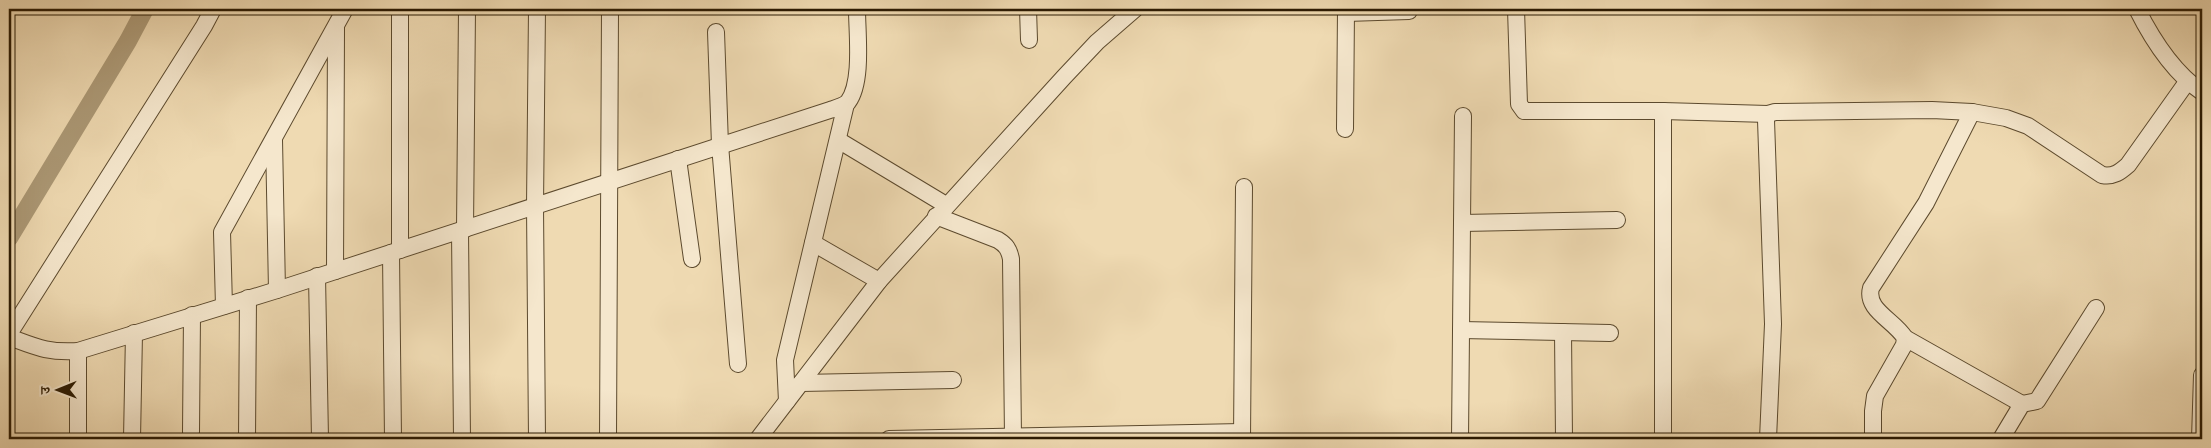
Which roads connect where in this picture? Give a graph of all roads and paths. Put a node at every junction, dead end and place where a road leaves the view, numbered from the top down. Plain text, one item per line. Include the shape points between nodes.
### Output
1 (213, 9) edge
2 (345, 9) edge
3 (400, 9) edge
4 (467, 9) edge
5 (537, 9) edge
6 (610, 9) edge
7 (857, 9) edge
8 (1028, 9) edge
9 (1135, 9) edge
10 (1516, 9) edge
11 (2137, 9) edge
12 (1346, 11) edge
13 (1409, 11) dead end
14 (336, 25) junction
15 (716, 32) dead end
16 (1029, 40) dead end
17 (2187, 82) junction
18 (2202, 92) edge
19 (846, 104) junction
20 (1663, 110) junction
21 (1972, 112) junction
22 (1768, 114) junction
23 (1463, 116) dead end
24 (1344, 129) dead end
25 (274, 138) junction
26 (838, 140) junction
27 (720, 145) junction
28 (678, 159) junction
29 (609, 182) junction
30 (1244, 187) dead end
31 (535, 206) junction
32 (941, 210) junction
33 (1617, 220) dead end
34 (1462, 222) junction
35 (462, 230) junction
36 (813, 243) junction
37 (396, 251) junction
38 (692, 258) dead end
39 (335, 271) junction
40 (317, 276) junction
41 (879, 281) junction
42 (277, 290) junction
43 (248, 298) junction
44 (224, 306) junction
45 (2096, 308) dead end
46 (192, 315) junction
47 (1461, 330) junction
48 (1563, 332) junction
49 (134, 333) junction
50 (1610, 333) dead end
51 (9, 336) edge
52 (1906, 338) junction
53 (78, 350) junction
54 (738, 364) dead end
55 (2202, 375) edge
56 (953, 380) dead end
57 (801, 382) junction
58 (786, 402) junction
59 (2022, 404) junction
60 (191, 432) dead end
61 (1242, 436) edge
62 (1013, 438) junction
63 (78, 439) edge
64 (132, 439) edge
65 (247, 439) edge
66 (320, 439) edge
67 (393, 439) edge
68 (462, 439) edge
69 (537, 439) edge
70 (608, 439) edge
71 (758, 439) edge
72 (889, 439) edge
73 (1460, 439) edge
74 (1564, 439) edge
75 (1663, 439) edge
76 (1768, 439) edge
77 (1873, 439) edge
78 (2001, 439) edge
79 (2200, 439) edge

1 - 51 street
2 - 14 street
3 - 37 street
4 - 35 street
5 - 31 street
6 - 29 street
7 - 19 street via 856,80
8 - 16 street
9 - 32 street via 1084,56
10 - 20 street via 1519,104 1524,111
11 - 17 street via 2148,31
12 - 13 street
12 - 24 street
14 - 25 street
14 - 39 street
15 - 27 street
17 - 18 street
17 - 21 street via 2128,164 2110,176 2102,175 2028,126
19 - 26 street
19 - 27 street
20 - 22 street
20 - 75 street
21 - 22 street
21 - 52 street via 1926,203 1871,288 1869,296 1875,308
22 - 76 street via 1773,324
23 - 34 street
25 - 42 street
25 - 44 street via 222,232
26 - 32 street
26 - 36 street
27 - 28 street
27 - 54 street
28 - 29 street
28 - 38 street
29 - 31 street
29 - 70 street
30 - 61 street
31 - 35 street
31 - 69 street
32 - 41 street
32 - 62 street via 1005,244 1012,258
33 - 34 street
34 - 47 street
35 - 37 street
35 - 68 street
36 - 41 street
36 - 58 street via 785,360
37 - 39 street
37 - 67 street
39 - 40 street
40 - 42 street
40 - 66 street
41 - 57 street
42 - 43 street
43 - 44 street
43 - 65 street
44 - 46 street
45 - 59 street via 2037,400
46 - 49 street
46 - 60 street
47 - 48 street
47 - 73 street
48 - 50 street
48 - 74 street
49 - 53 street
49 - 64 street
51 - 53 street via 56,353
52 - 59 street
52 - 77 street via 1875,396
53 - 63 street
55 - 79 street
56 - 57 street
57 - 58 street
58 - 71 street
59 - 78 street
61 - 62 street
62 - 72 street

